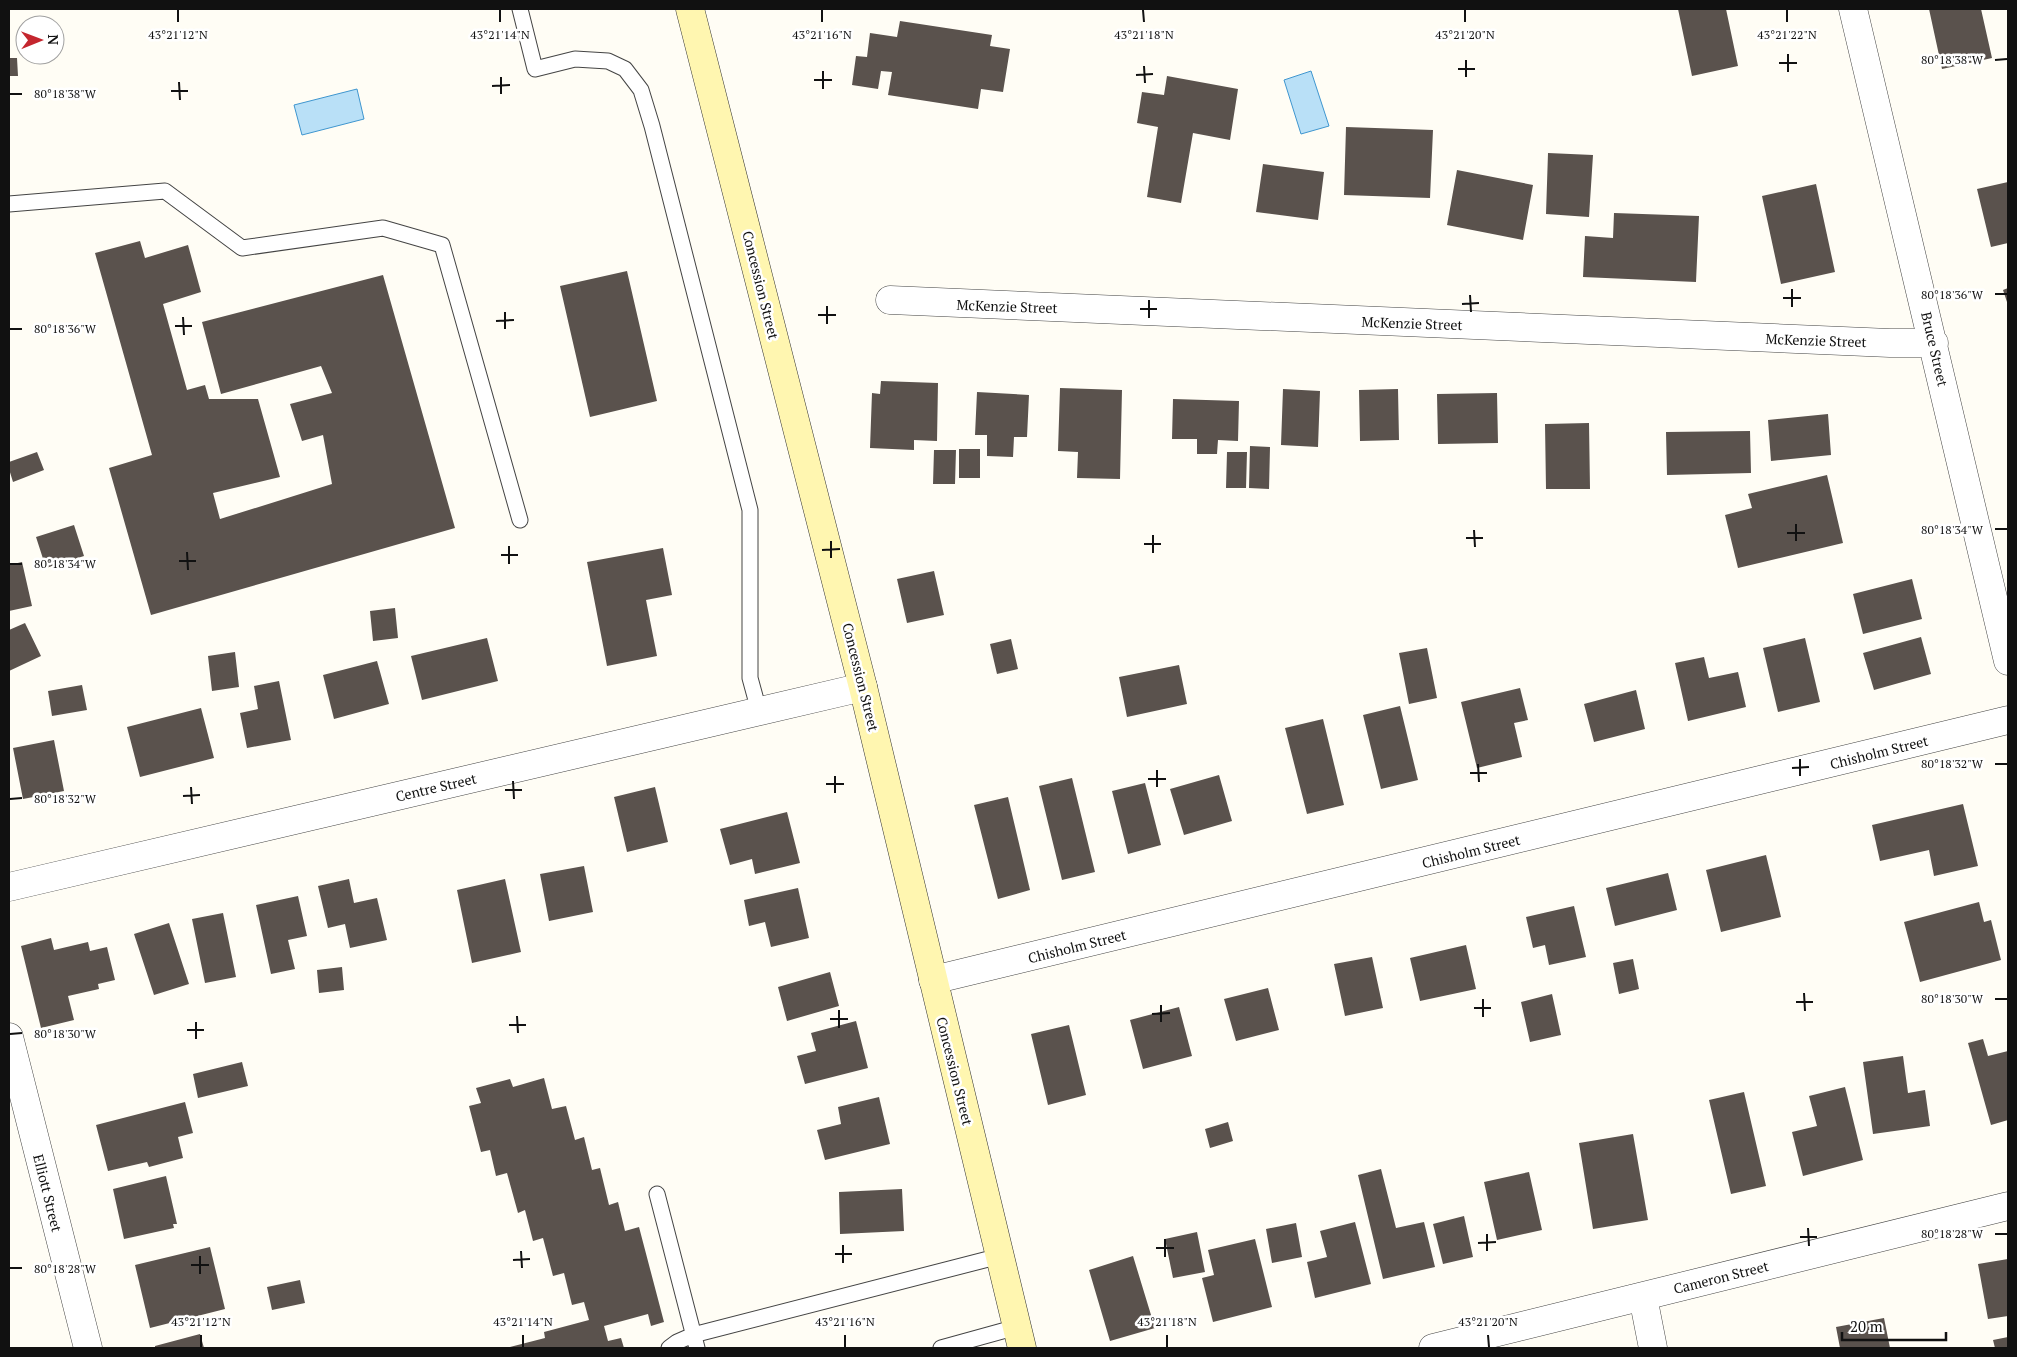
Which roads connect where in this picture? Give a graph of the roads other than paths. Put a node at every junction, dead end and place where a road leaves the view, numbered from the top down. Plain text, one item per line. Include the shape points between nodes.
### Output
1 (520, 9) edge
2 (690, 9) edge
3 (1853, 9) edge
4 (9, 204) edge
5 (890, 300) dead end
6 (1934, 343) junction
7 (520, 520) dead end
8 (2008, 661) edge
9 (863, 686) junction
10 (759, 711) junction
11 (2008, 720) edge
12 (9, 887) edge
13 (933, 980) junction
14 (9, 1037) edge
15 (657, 1194) dead end
16 (2008, 1206) edge
17 (1000, 1256) junction
18 (1643, 1297) junction
19 (1020, 1338) edge
20 (695, 1341) edge
21 (88, 1348) edge
22 (669, 1348) edge
23 (941, 1348) edge
24 (1433, 1348) edge
25 (1653, 1348) edge

1 - 10 lane via 535,69 575,59 608,61 625,69 641,90 750,510 750,678
2 - 9 main road, Concession Street
3 - 6 street, Bruce Street
4 - 7 lane via 165,192 242,248 383,228 442,245
5 - 6 street, McKenzie Street
6 - 8 street, Bruce Street
9 - 10 street, Centre Street
9 - 13 main road, Concession Street
10 - 12 street, Centre Street
11 - 13 street, Chisholm Street
13 - 17 main road, Concession Street
14 - 21 street, Elliott Street
15 - 20 lane
16 - 18 street, Cameron Street
17 - 19 main road, Concession Street
17 - 20 lane
18 - 24 street, Cameron Street
18 - 25 street
19 - 23 lane
20 - 22 lane via 677,1342

